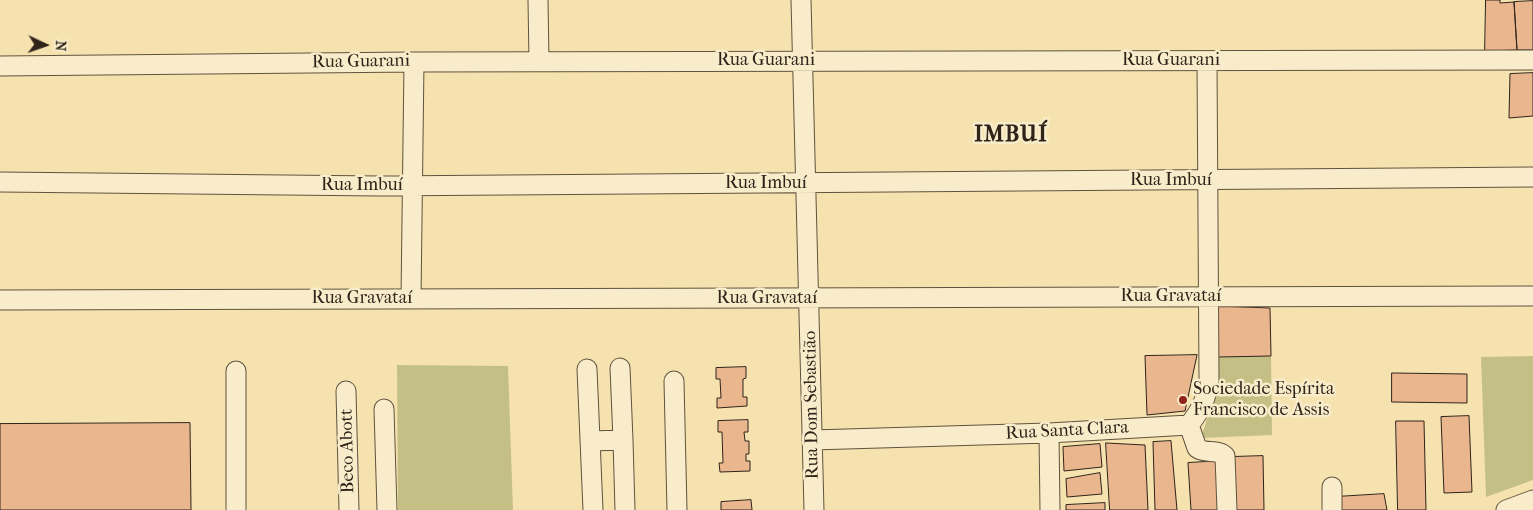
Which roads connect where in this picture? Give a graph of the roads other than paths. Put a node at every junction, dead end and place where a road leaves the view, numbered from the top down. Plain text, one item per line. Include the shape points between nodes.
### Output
1 (538, 0) edge
2 (801, 0) edge
3 (1533, 60) edge
4 (539, 61) junction
5 (803, 61) junction
6 (1207, 61) junction
7 (414, 62) junction
8 (0, 66) edge
9 (1533, 177) edge
10 (1207, 180) junction
11 (0, 182) edge
12 (807, 183) junction
13 (412, 186) junction
14 (1533, 296) edge
15 (1207, 297) junction
16 (810, 298) junction
17 (411, 299) junction
18 (0, 300) edge
19 (620, 368) dead end
20 (587, 369) dead end
21 (236, 371) dead end
22 (674, 380) dead end
23 (346, 391) dead end
24 (384, 409) dead end
25 (1189, 425) junction
26 (1049, 433) junction
27 (623, 440) junction
28 (812, 440) junction
29 (590, 441) junction
30 (1332, 487) dead end
31 (1533, 500) edge
32 (236, 510) edge
33 (349, 510) edge
34 (387, 510) edge
35 (593, 510) edge
36 (625, 510) edge
37 (677, 510) edge
38 (814, 510) edge
39 (1050, 510) edge
40 (1227, 510) edge
41 (1332, 510) edge
42 (1506, 510) edge

1 - 4 street
2 - 5 street, Rua Dom Sebastião
3 - 6 street, Rua Guarani
4 - 5 street, Rua Guarani
4 - 7 street, Rua Guarani
5 - 6 street, Rua Guarani
5 - 12 street, Rua Dom Sebastião
6 - 10 street
7 - 8 street, Rua Guarani
7 - 13 street
9 - 10 street, Rua Imbuí
10 - 12 street, Rua Imbuí
10 - 15 street
11 - 13 street, Rua Imbuí
12 - 13 street, Rua Imbuí
12 - 16 street, Rua Dom Sebastião
13 - 17 street
14 - 15 street, Rua Gravataí
15 - 16 street, Rua Gravataí
15 - 25 street via 1208,393 1201,410
16 - 17 street, Rua Gravataí
16 - 28 street, Rua Dom Sebastião
17 - 18 street, Rua Gravataí
19 - 27 street
20 - 29 street
21 - 32 street
22 - 37 street
23 - 33 street, Beco Abott
24 - 34 street
25 - 26 street, Rua Santa Clara
25 - 40 street via 1196,448 1220,452 1225,456
26 - 28 street, Rua Santa Clara
26 - 39 street
27 - 29 street
27 - 36 street
28 - 38 street, Rua Dom Sebastião
29 - 35 street
30 - 41 street
31 - 42 street

